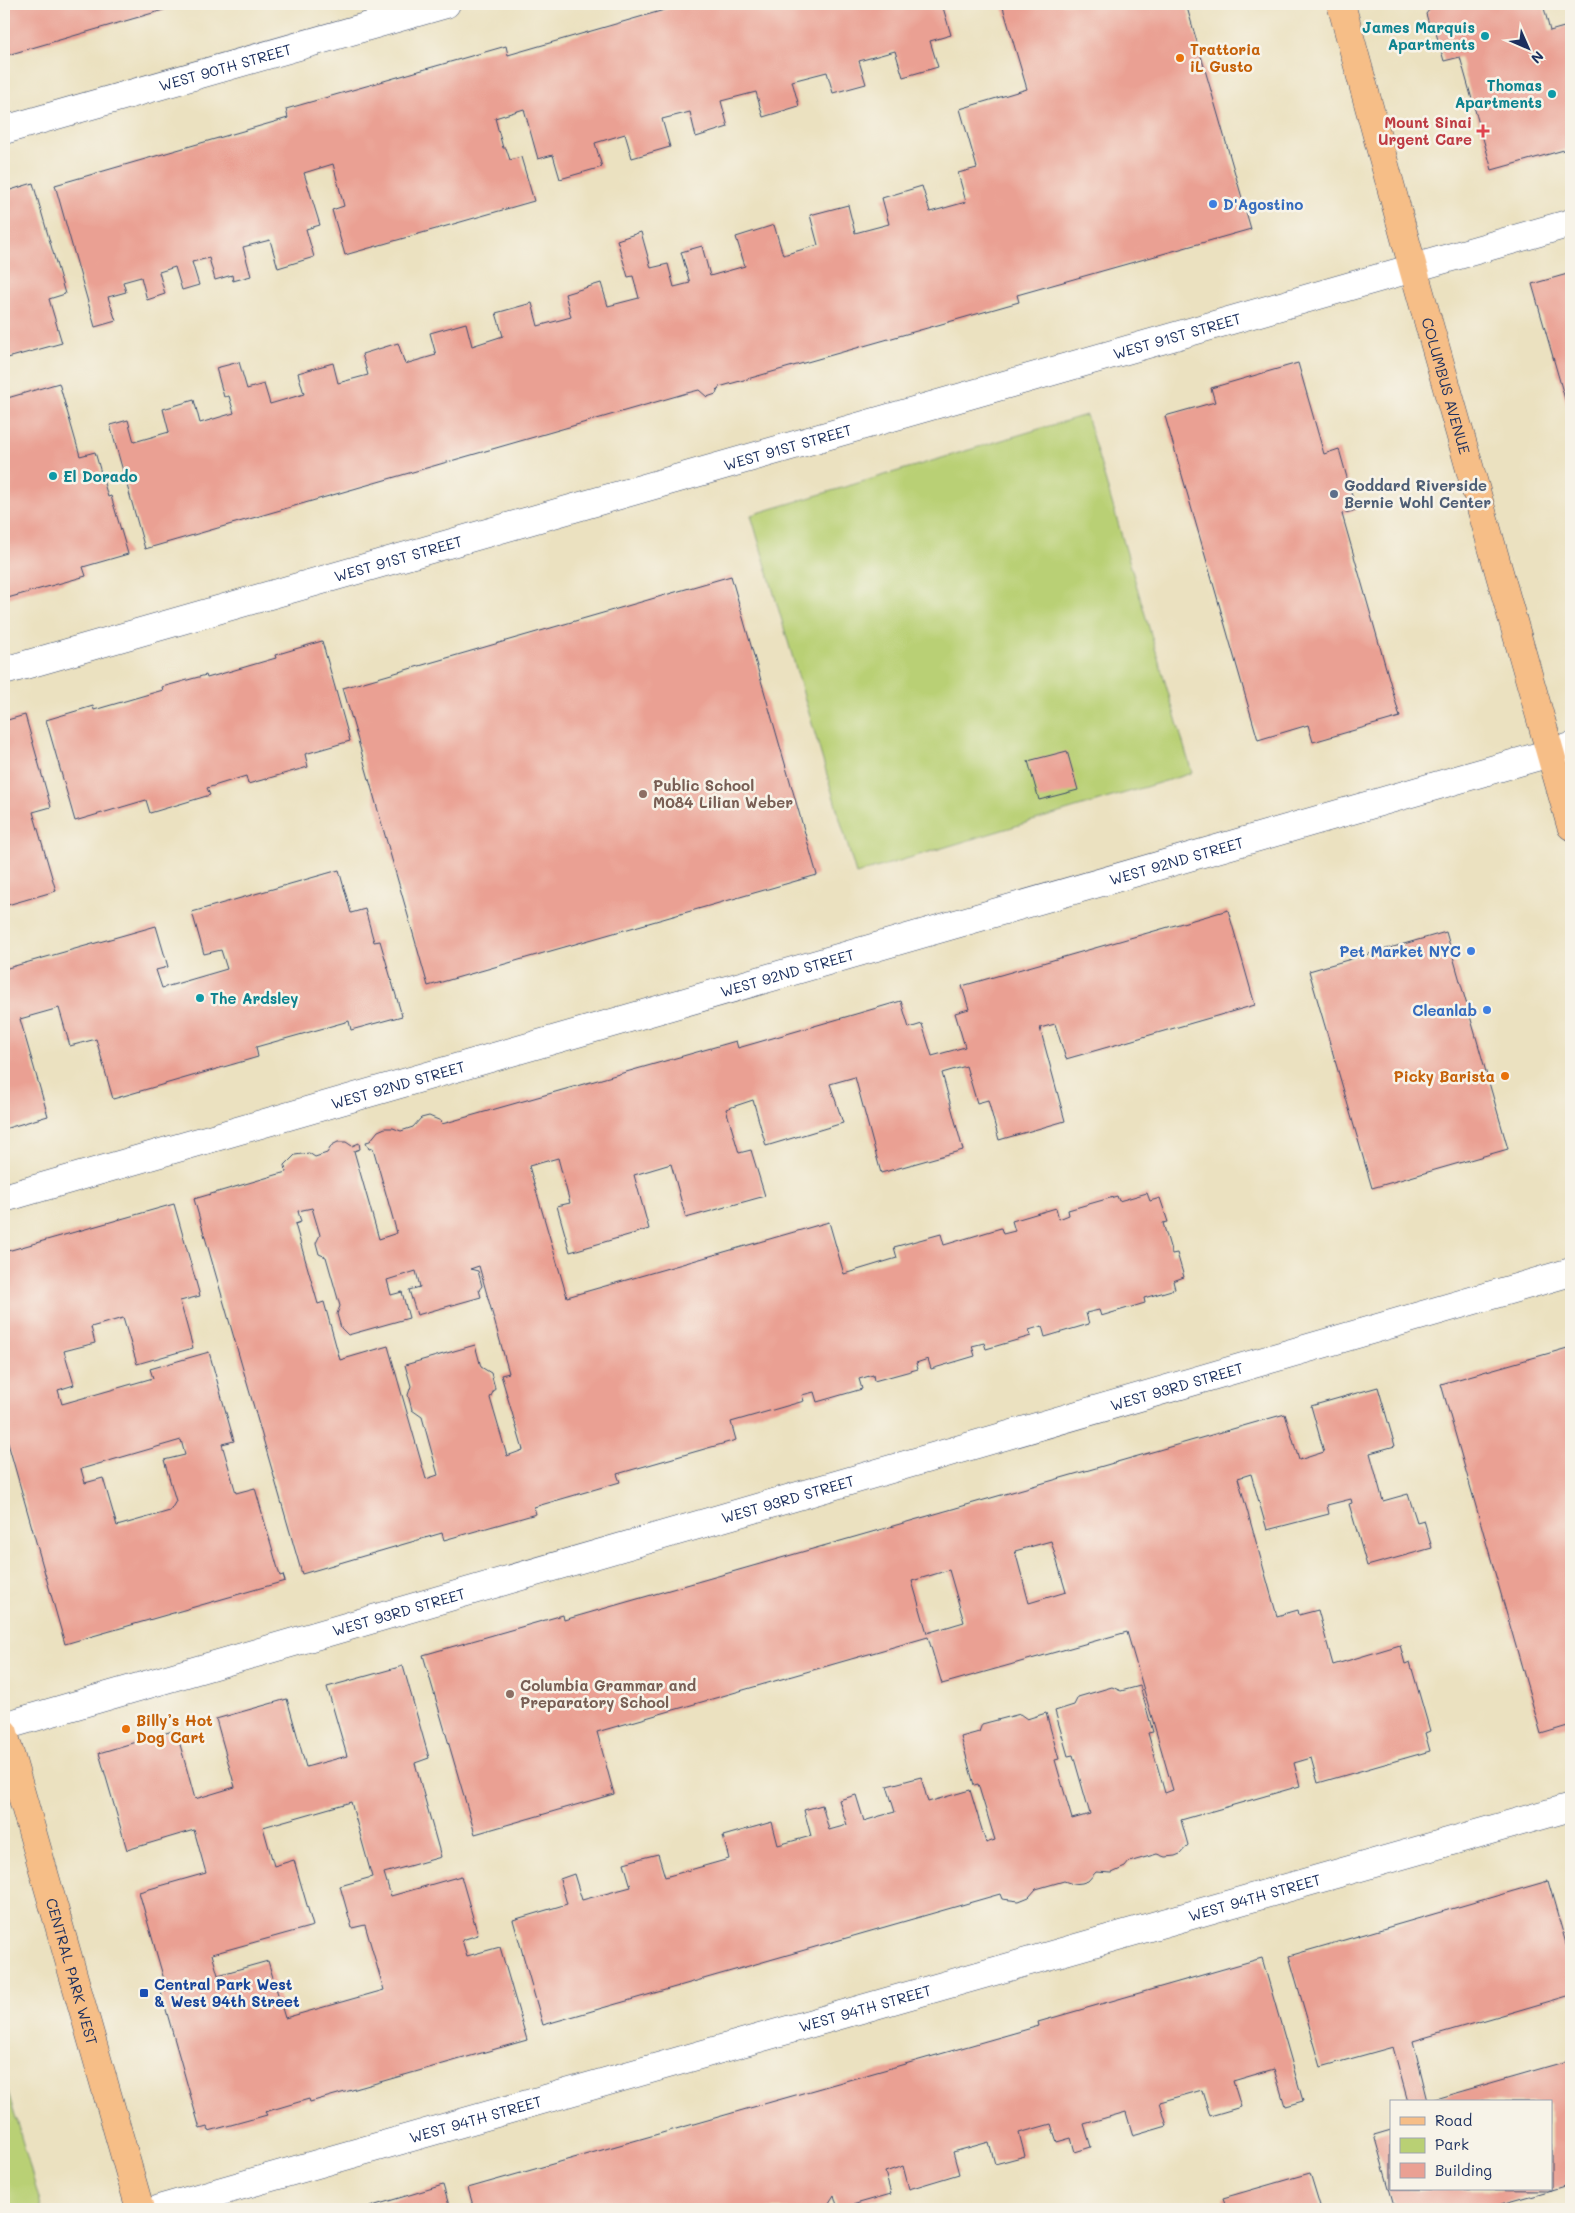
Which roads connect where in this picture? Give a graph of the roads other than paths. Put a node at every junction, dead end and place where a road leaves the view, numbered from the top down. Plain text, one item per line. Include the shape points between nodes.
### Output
1 (446, 4) edge
2 (1341, 4) edge
3 (4, 130) edge
4 (1571, 222) edge
5 (1413, 268) junction
6 (4, 672) edge
7 (1561, 750) edge
8 (1571, 826) edge
9 (4, 1198) edge
10 (1571, 1272) edge
11 (4, 1726) edge
12 (4, 1733) edge
13 (1571, 1807) edge
14 (140, 2209) edge
15 (159, 2209) edge

1 - 3 street, WEST 90TH STREET
2 - 5 main road, COLUMBUS AVENUE
4 - 5 street, WEST 91ST STREET
5 - 6 street, WEST 91ST STREET
5 - 7 main road, COLUMBUS AVENUE
7 - 8 main road, COLUMBUS AVENUE
7 - 9 street, WEST 92ND STREET
10 - 11 street, WEST 93RD STREET
12 - 14 main road, CENTRAL PARK WEST
13 - 15 street, WEST 94TH STREET

